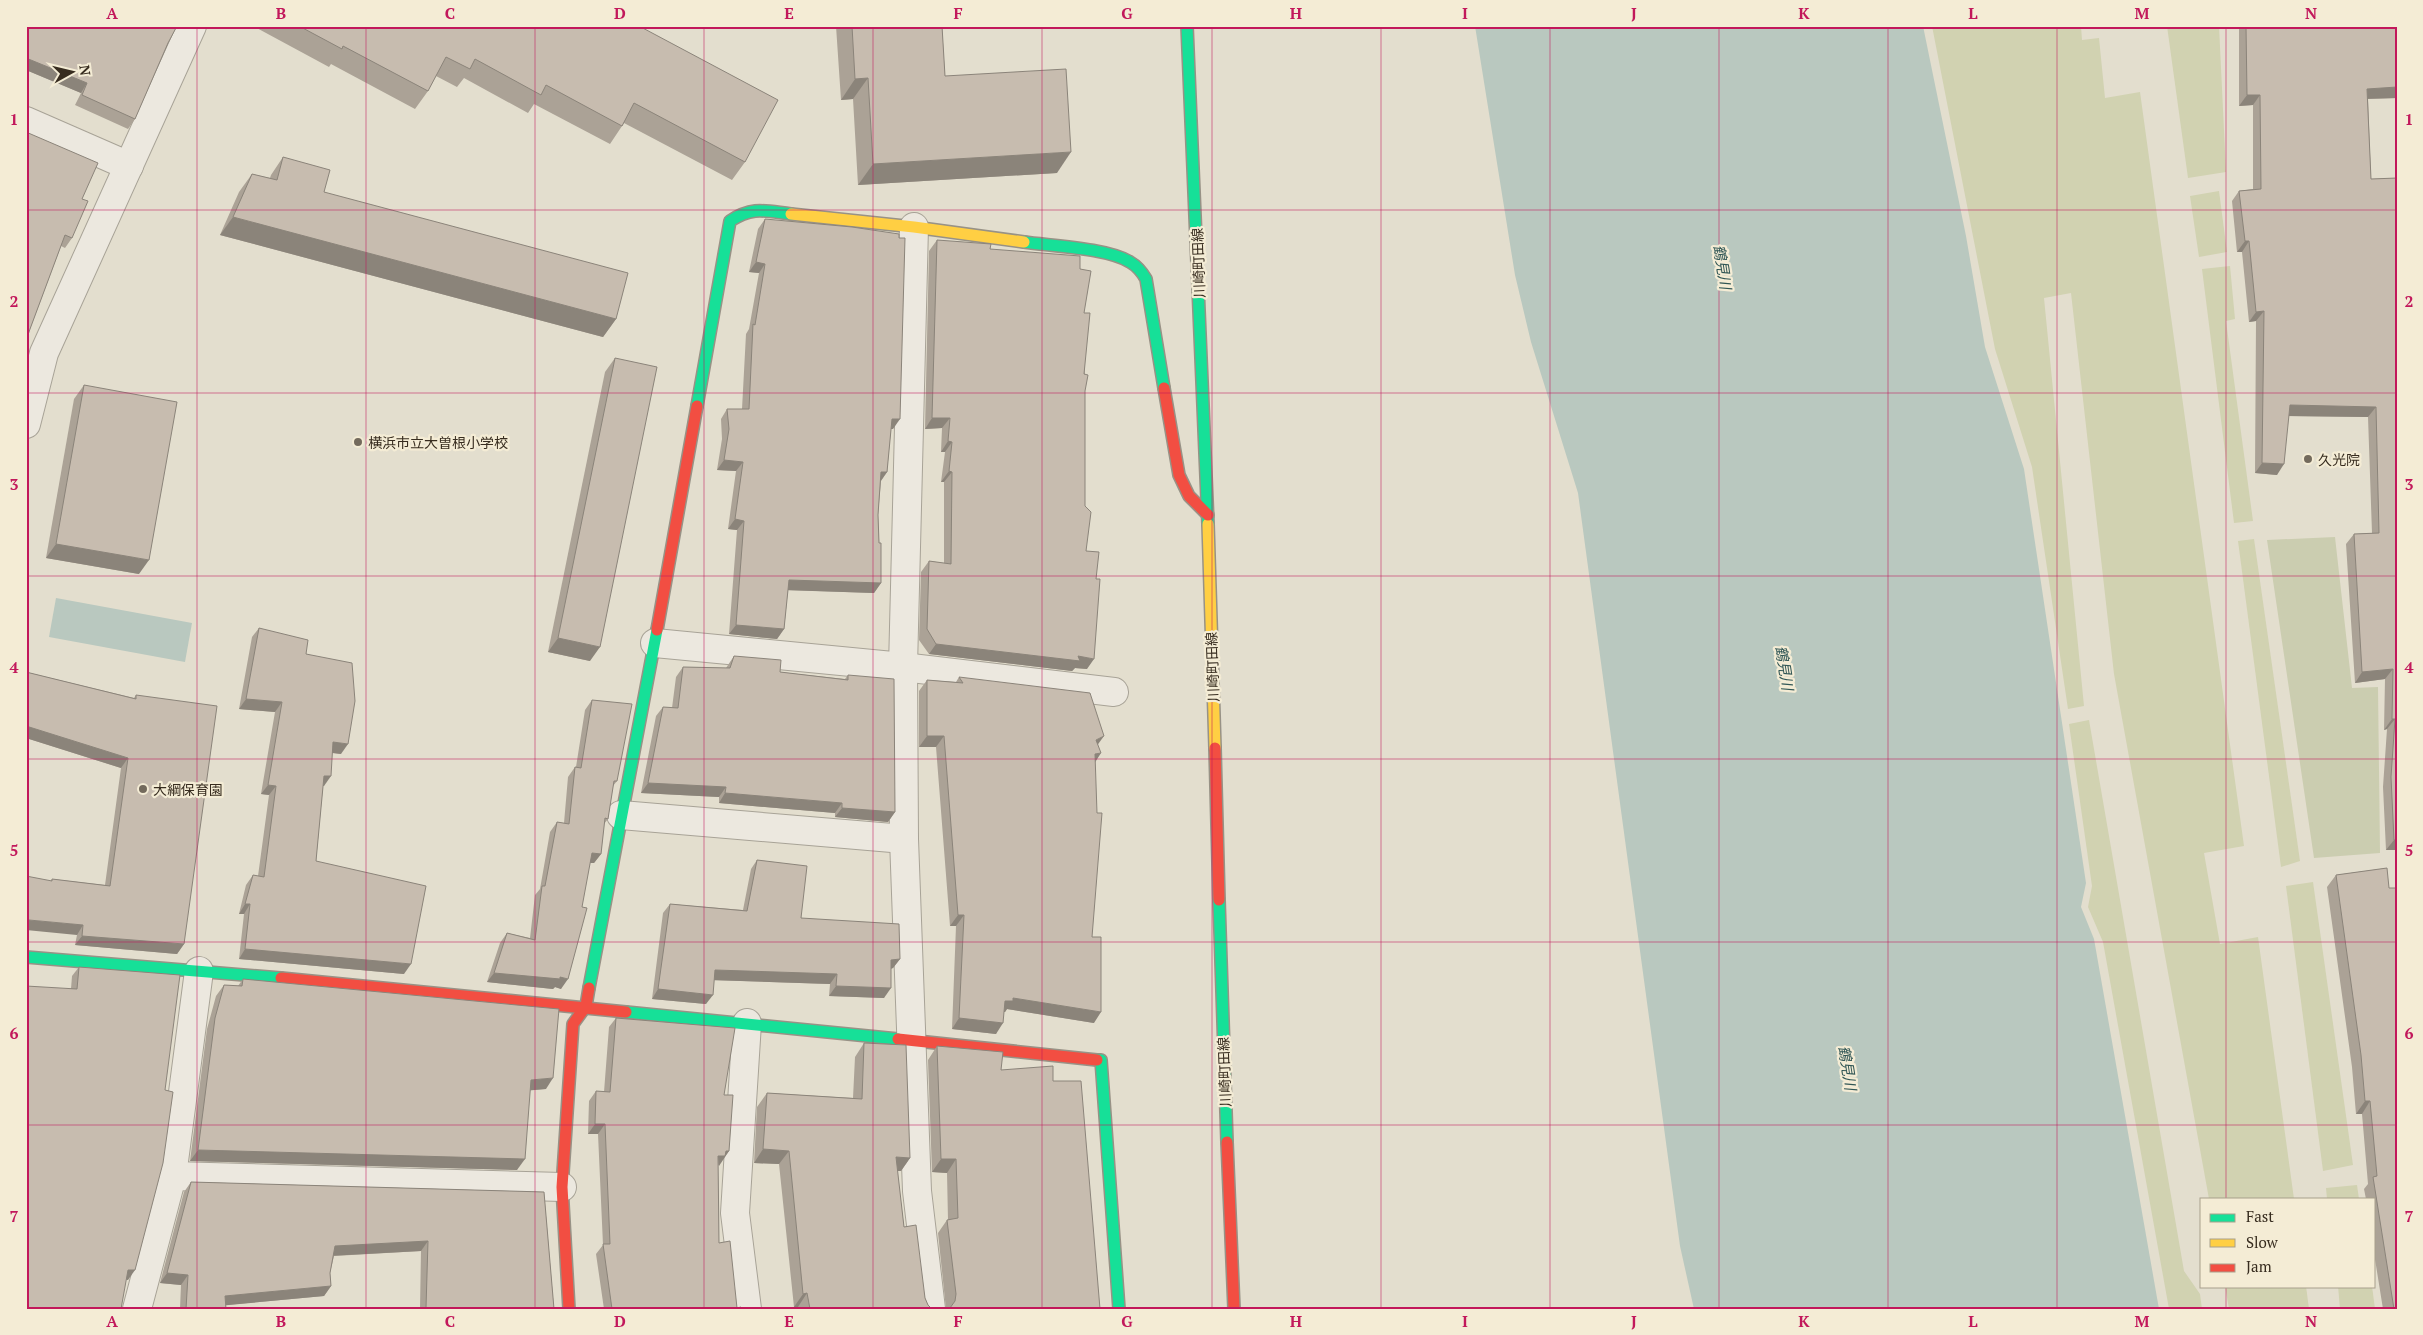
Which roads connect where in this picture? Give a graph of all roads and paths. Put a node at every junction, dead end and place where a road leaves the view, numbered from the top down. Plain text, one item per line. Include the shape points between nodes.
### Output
1 (192, 26) edge
2 (1187, 26) edge
3 (26, 121) edge
4 (129, 166) junction
5 (914, 227) junction
6 (35, 350) edge
7 (26, 424) edge
8 (1208, 515) junction
9 (655, 644) junction
10 (903, 667) junction
11 (1114, 692) dead end
12 (621, 815) junction
13 (904, 839) junction
14 (26, 957) edge
15 (199, 971) junction
16 (586, 1006) junction
17 (747, 1023) junction
18 (913, 1040) junction
19 (172, 1176) junction
20 (562, 1187) junction
21 (137, 1309) edge
22 (569, 1309) edge
23 (747, 1309) edge
24 (931, 1309) edge
25 (1119, 1309) edge
26 (1234, 1309) edge

1 - 4 street
2 - 8 street, 川崎町田線
3 - 4 street
4 - 6 street
5 - 8 street via 1109,254 1130,260 1140,268 1146,279 1179,475 1189,496
5 - 9 street via 762,211 744,212 730,221
5 - 10 street
6 - 7 street
8 - 26 street, 川崎町田線
9 - 10 street
9 - 12 street
10 - 11 street
10 - 13 street
12 - 13 street
12 - 16 street
13 - 18 street
14 - 15 street
15 - 16 street
15 - 19 street
16 - 17 street
16 - 20 street via 573,1024
17 - 18 street
17 - 23 street via 735,1213
18 - 24 street via 917,1191
18 - 25 street via 1101,1060
19 - 20 street
19 - 21 street
20 - 22 street

